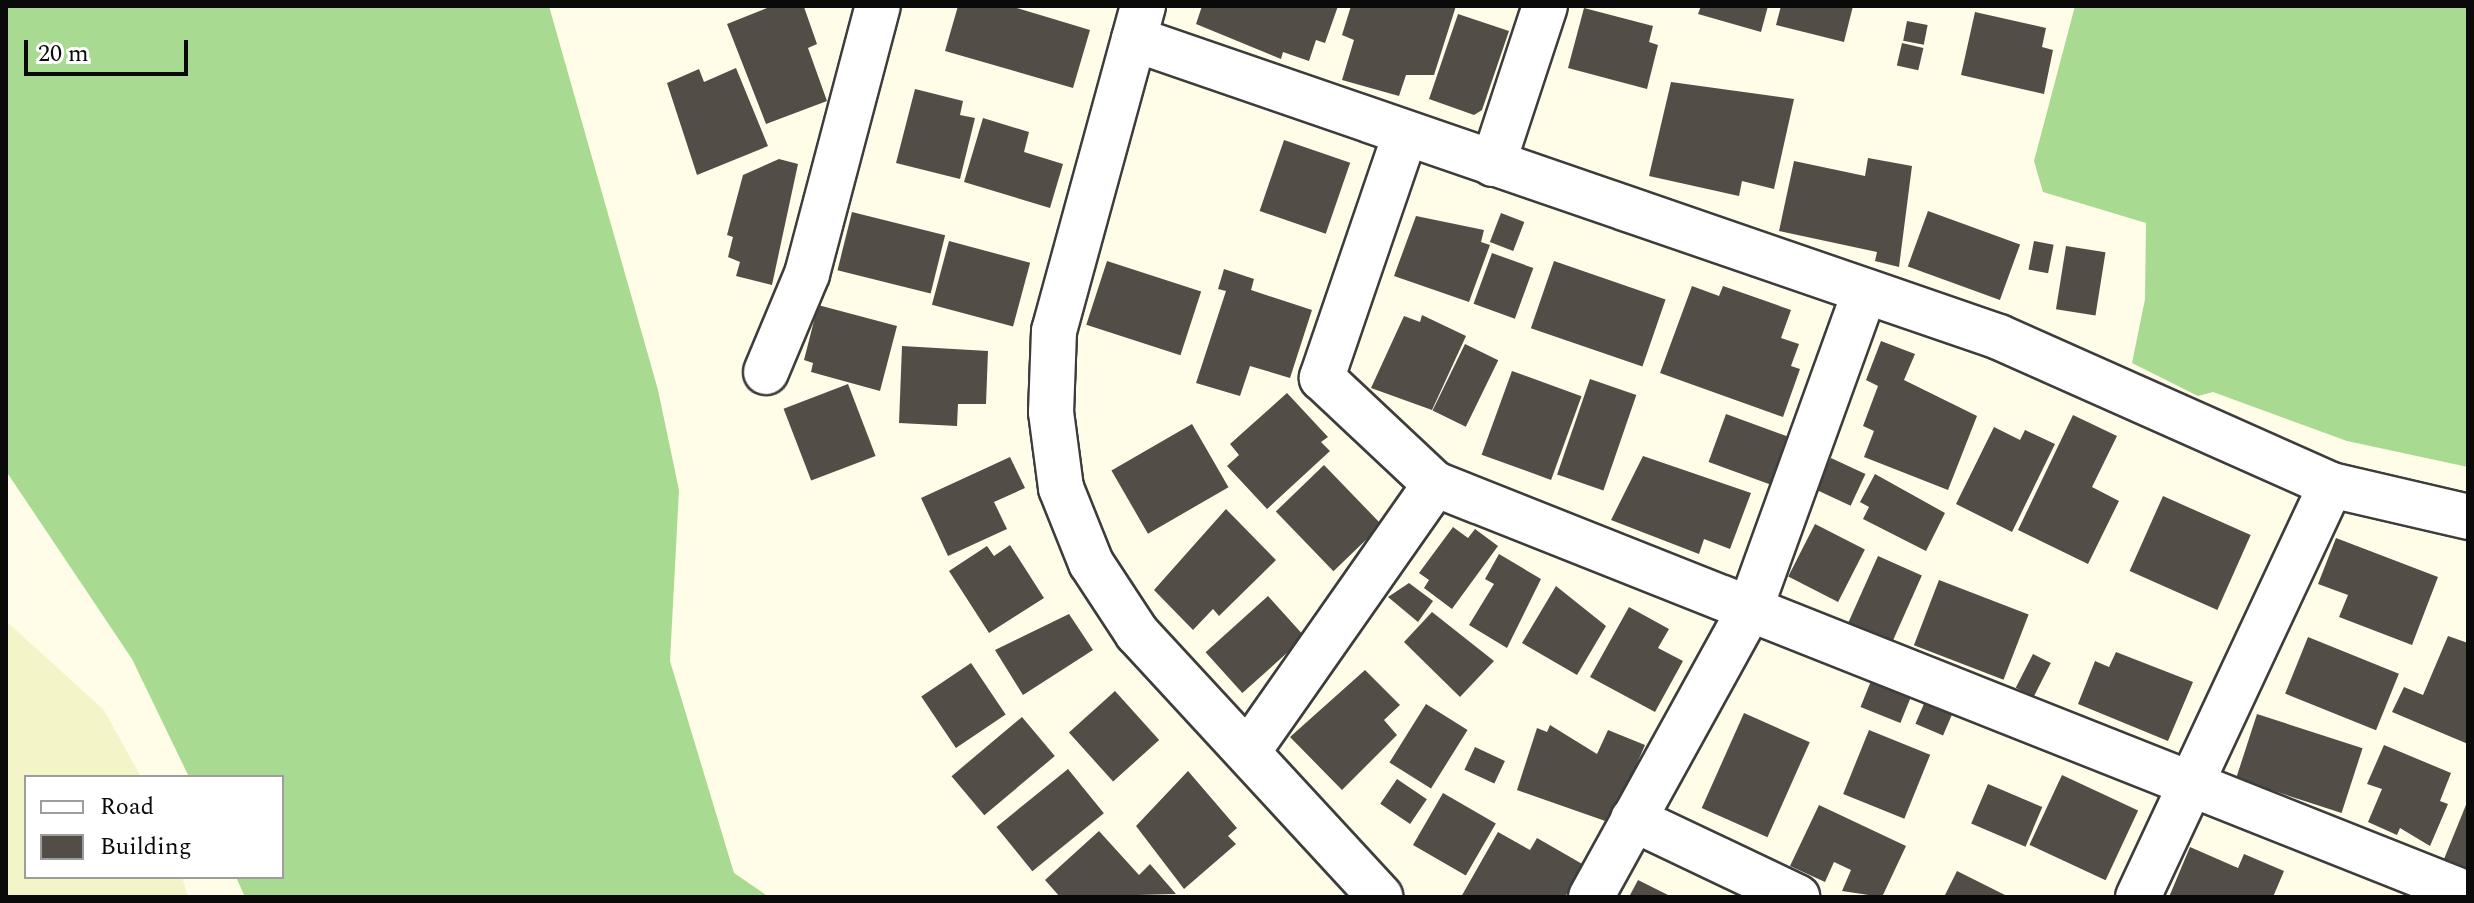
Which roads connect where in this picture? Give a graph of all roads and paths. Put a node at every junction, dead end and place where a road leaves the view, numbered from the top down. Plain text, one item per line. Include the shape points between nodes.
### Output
1 (878, 6) edge
2 (1545, 6) edge
3 (1138, 23) edge
4 (1405, 135) junction
5 (1493, 164) junction
6 (1864, 294) junction
7 (766, 372) dead end
8 (1435, 484) junction
9 (2331, 485) junction
10 (2468, 517) edge
11 (1750, 609) junction
12 (1249, 750) junction
13 (2192, 780) junction
14 (1633, 819) junction
15 (2468, 894) edge
16 (1381, 897) edge
17 (1591, 897) edge
18 (1797, 897) edge
19 (2138, 897) edge

1 - 7 street via 807,274
2 - 5 street
3 - 4 street
3 - 12 street via 1054,331 1051,412 1061,488 1091,563 1137,633
4 - 5 street
4 - 8 street via 1322,378
5 - 6 street
6 - 9 street via 1999,337
6 - 11 street
8 - 11 street
8 - 12 street
9 - 10 street
9 - 13 street
11 - 13 street
11 - 14 street
12 - 16 street
13 - 15 street
13 - 19 street
14 - 17 street
14 - 18 street

